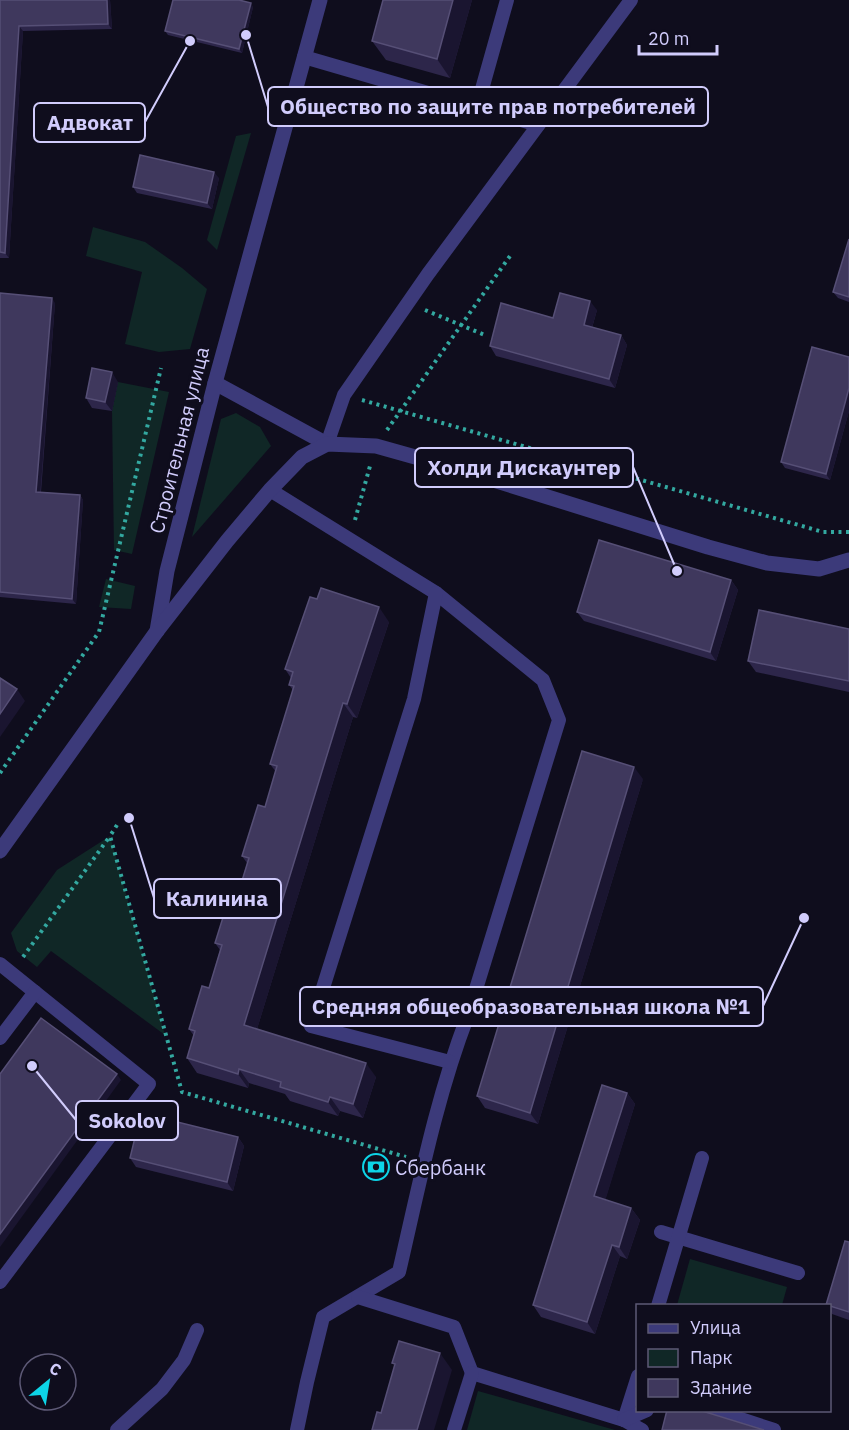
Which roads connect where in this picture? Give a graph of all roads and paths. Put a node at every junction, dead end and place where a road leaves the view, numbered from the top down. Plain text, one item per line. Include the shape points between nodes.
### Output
1 (320, 0) edge
2 (507, 0) edge
3 (631, 0) edge
4 (304, 57) junction
5 (477, 107) junction
6 (538, 125) junction
7 (510, 256) dead end
8 (408, 303) junction
9 (461, 325) junction
10 (487, 336) dead end
11 (161, 368) dead end
12 (215, 382) junction
13 (344, 395) junction
14 (401, 409) junction
15 (327, 444) junction
16 (376, 446) junction
17 (270, 490) junction
18 (849, 532) edge
19 (349, 540) junction
20 (849, 560) edge
21 (436, 594) junction
22 (157, 631) junction
23 (0, 773) edge
24 (117, 825) dead end
25 (110, 836) junction
26 (0, 851) edge
27 (0, 963) edge
28 (12, 973) junction
29 (35, 992) junction
30 (0, 1038) edge
31 (450, 1062) junction
32 (702, 1158) dead end
33 (424, 1162) junction
34 (661, 1233) dead end
35 (678, 1238) junction
36 (798, 1273) dead end
37 (0, 1282) edge
38 (358, 1297) junction
39 (658, 1304) edge
40 (197, 1330) dead end
41 (472, 1373) junction
42 (636, 1382) edge
43 (642, 1412) edge
44 (719, 1412) edge
45 (624, 1420) junction
46 (117, 1430) edge
47 (297, 1430) edge
48 (454, 1430) edge
49 (642, 1430) edge
50 (774, 1430) edge

1 - 4 street, Строительная улица
2 - 5 lane
3 - 6 lane
4 - 5 lane
4 - 12 street, Строительная улица
5 - 6 lane
6 - 8 lane
7 - 9 path
8 - 9 path
8 - 13 lane
9 - 10 path
9 - 14 path
11 - 23 path via 99,632
12 - 15 street
12 - 22 street, Строительная улица via 167,571
13 - 14 path
13 - 15 lane
14 - 16 path
14 - 18 path via 823,532
15 - 16 street
15 - 17 street via 302,457
16 - 19 path
16 - 20 street via 767,563 819,569
17 - 19 lane
17 - 22 street
19 - 21 lane
21 - 31 lane via 543,680 559,720
21 - 31 lane via 414,699 311,1026
22 - 26 street, Строительная улица
24 - 25 path
25 - 28 path
25 - 33 path via 182,1092
27 - 28 lane
28 - 29 lane
29 - 30 lane
29 - 37 lane via 149,1084
31 - 33 lane
32 - 35 lane
33 - 38 lane via 399,1272
34 - 35 lane
35 - 36 lane
35 - 39 lane
38 - 41 lane via 454,1328
38 - 47 lane via 323,1317
40 - 46 lane via 184,1360 162,1389
41 - 45 lane
41 - 48 lane
42 - 45 lane
43 - 45 lane
44 - 50 lane
45 - 49 lane

